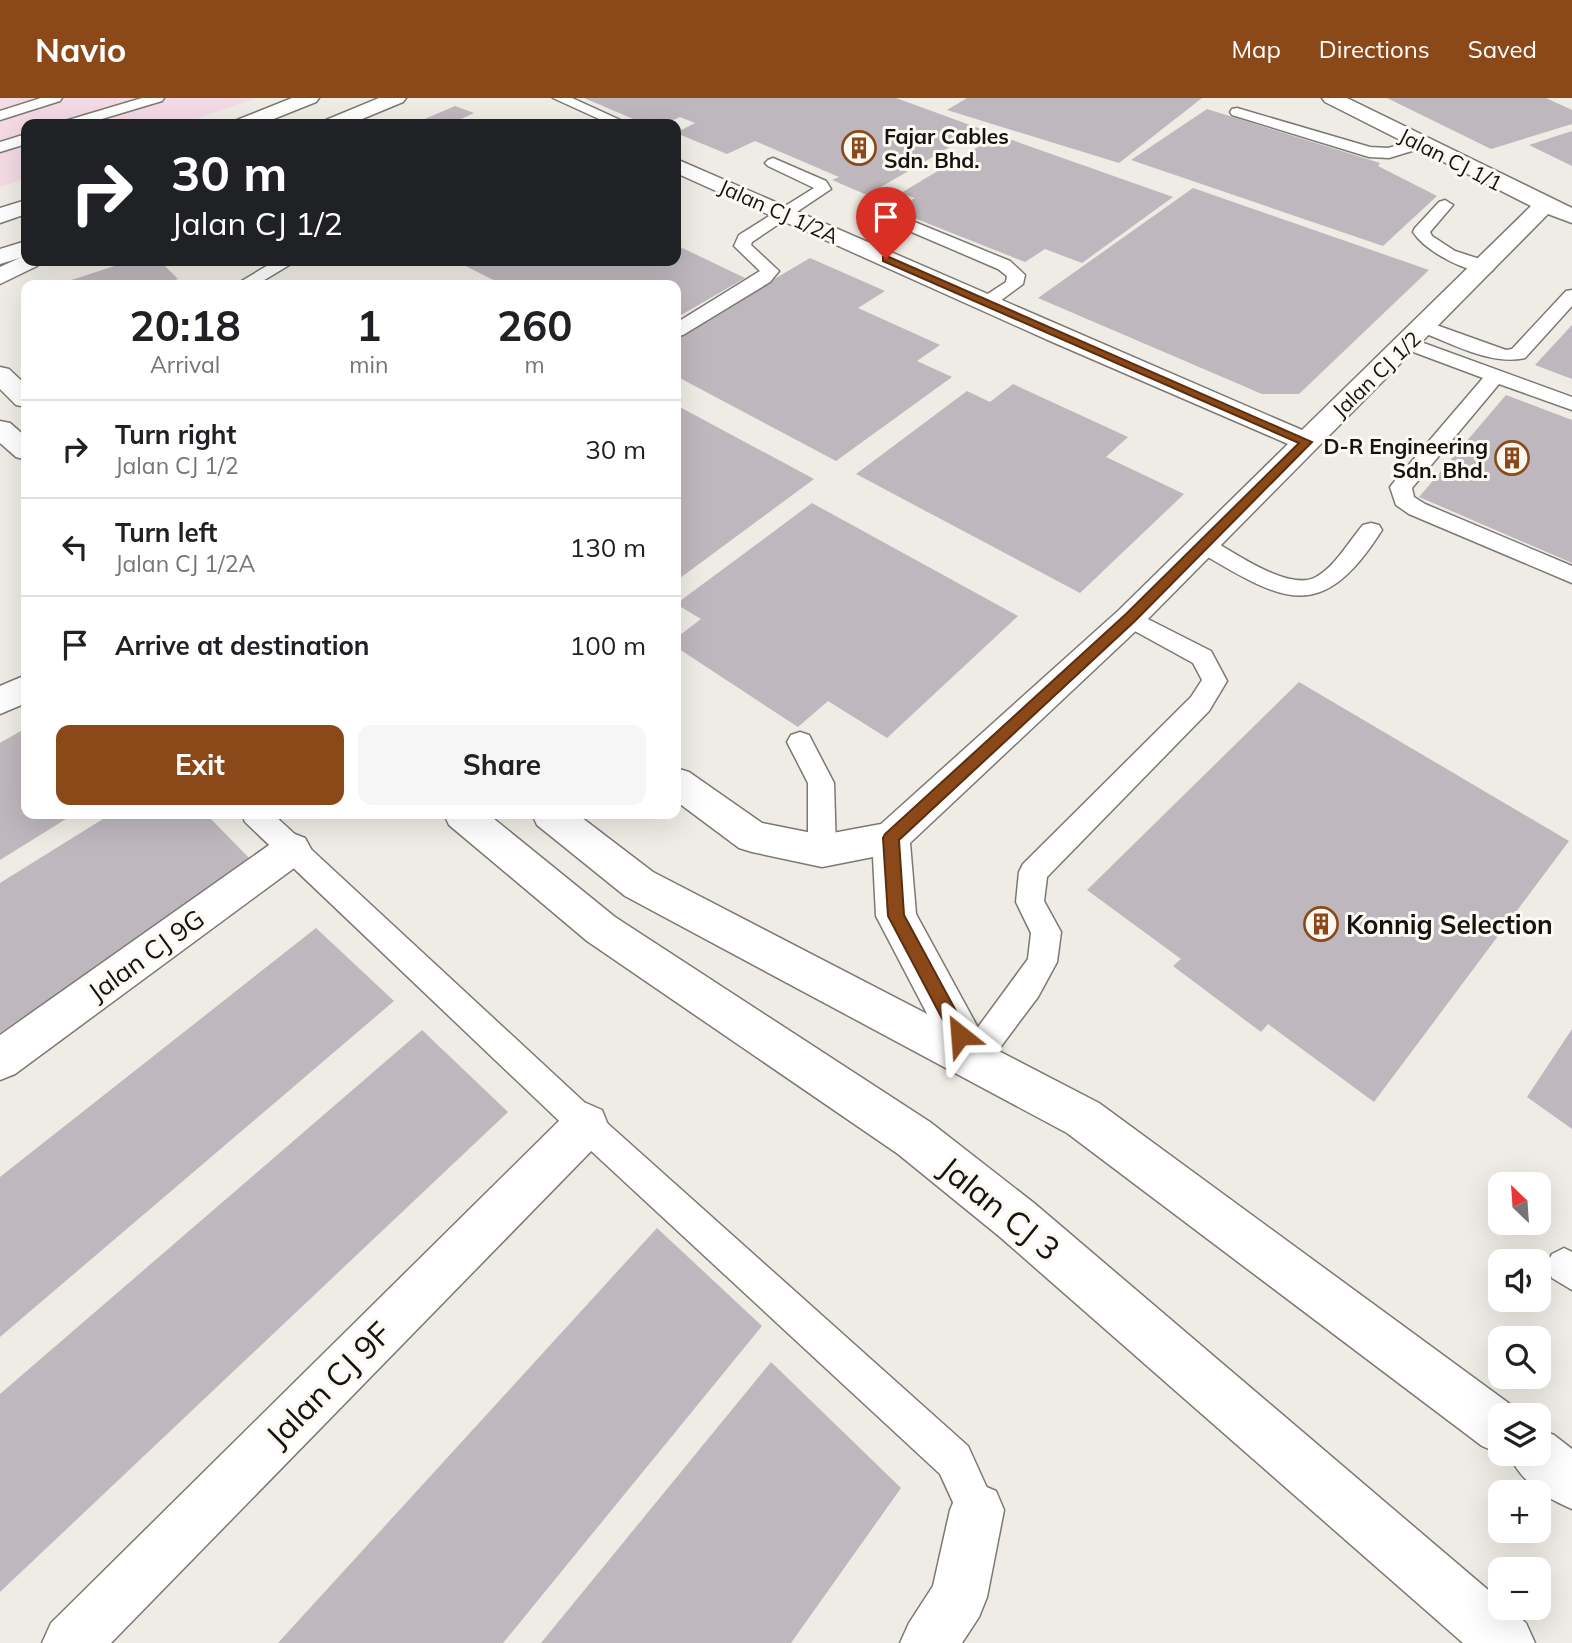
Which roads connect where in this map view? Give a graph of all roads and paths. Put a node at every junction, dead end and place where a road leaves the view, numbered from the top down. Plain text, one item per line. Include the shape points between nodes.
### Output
1 (55, 98) edge
2 (157, 98) edge
3 (309, 98) edge
4 (396, 98) edge
5 (560, 98) edge
6 (1332, 98) edge
7 (77, 104) dead end
8 (1237, 113) dead end
9 (0, 116) edge
10 (93, 117) junction
11 (86, 119) edge
12 (256, 119) edge
13 (344, 119) edge
14 (610, 119) edge
15 (21, 141) edge
16 (1420, 144) junction
17 (0, 147) edge
18 (773, 163) dead end
19 (681, 166) edge
20 (1445, 205) dead end
21 (21, 209) edge
22 (1559, 211) edge
23 (878, 212) dead end
24 (786, 215) junction
25 (0, 216) edge
26 (21, 250) edge
27 (0, 257) edge
28 (21, 265) edge
29 (277, 266) edge
30 (1486, 267) junction
31 (0, 277) edge
32 (253, 280) edge
33 (1572, 295) edge
34 (986, 303) junction
35 (681, 328) edge
36 (1416, 335) junction
37 (0, 375) edge
38 (1496, 375) junction
39 (21, 393) edge
40 (1572, 404) edge
41 (0, 429) edge
42 (1306, 442) junction
43 (21, 447) edge
44 (1371, 530) dead end
45 (1204, 545) junction
46 (1572, 575) edge
47 (1130, 618) junction
48 (21, 690) edge
49 (0, 701) edge
50 (800, 742) dead end
51 (681, 786) edge
52 (260, 819) edge
53 (468, 819) edge
54 (556, 819) edge
55 (891, 838) junction
56 (292, 849) junction
57 (822, 851) junction
58 (973, 1059) junction
59 (0, 1060) edge
60 (586, 1125) junction
61 (1488, 1419) edge
62 (1551, 1466) edge
63 (1572, 1482) edge
64 (977, 1510) joint
65 (71, 1643) edge
66 (929, 1643) edge
67 (1506, 1643) edge

1 - 9 lane via 34,111
2 - 10 lane
3 - 12 main road
4 - 13 main road
5 - 14 lane
6 - 16 main road, Jalan CJ 1/1
7 - 10 lane
8 - 16 lane via 1368,152 1389,153
10 - 11 lane
15 - 17 lane
16 - 22 main road, Jalan CJ 1/1
18 - 24 lane via 823,189
19 - 24 main road, Jalan CJ 1/2A
20 - 30 lane via 1421,232 1424,240 1440,251
21 - 25 main road
22 - 30 main road, Jalan CJ 1/2
23 - 34 lane via 1004,265 1016,275 1014,284
24 - 34 main road, Jalan CJ 1/2A
24 - 35 lane via 742,246 770,271 764,278
26 - 27 main road
28 - 31 main road
29 - 32 lane
30 - 36 main road, Jalan CJ 1/2
33 - 36 lane via 1518,354 1505,356
34 - 42 main road, Jalan CJ 1/2A
36 - 38 lane
36 - 42 main road, Jalan CJ 1/2
37 - 39 main road
38 - 40 lane
38 - 46 lane via 1401,487 1404,500
41 - 43 main road
42 - 45 main road, Jalan CJ 1/2
44 - 45 lane via 1325,583 1309,589 1287,589
45 - 47 main road, Jalan CJ 1/2
47 - 55 main road, Jalan CJ 1/2
47 - 58 lane via 1202,657 1214,681 1200,704 1033,872 1030,902 1046,932 1042,962
48 - 49 main road
50 - 57 lane via 821,783
51 - 57 main road via 752,837
52 - 56 lane
53 - 67 main road, Jalan CJ 3 via 601,929 914,1138 1017,1220
54 - 58 main road via 639,884
55 - 57 main road
55 - 58 main road via 896,916
56 - 59 main road, Jalan CJ 9G
56 - 60 lane
58 - 61 main road via 1083,1118
60 - 64 lane via 954,1460
60 - 65 main road, Jalan CJ 9F
62 - 63 main road
64 - 66 main road via 959,1597

